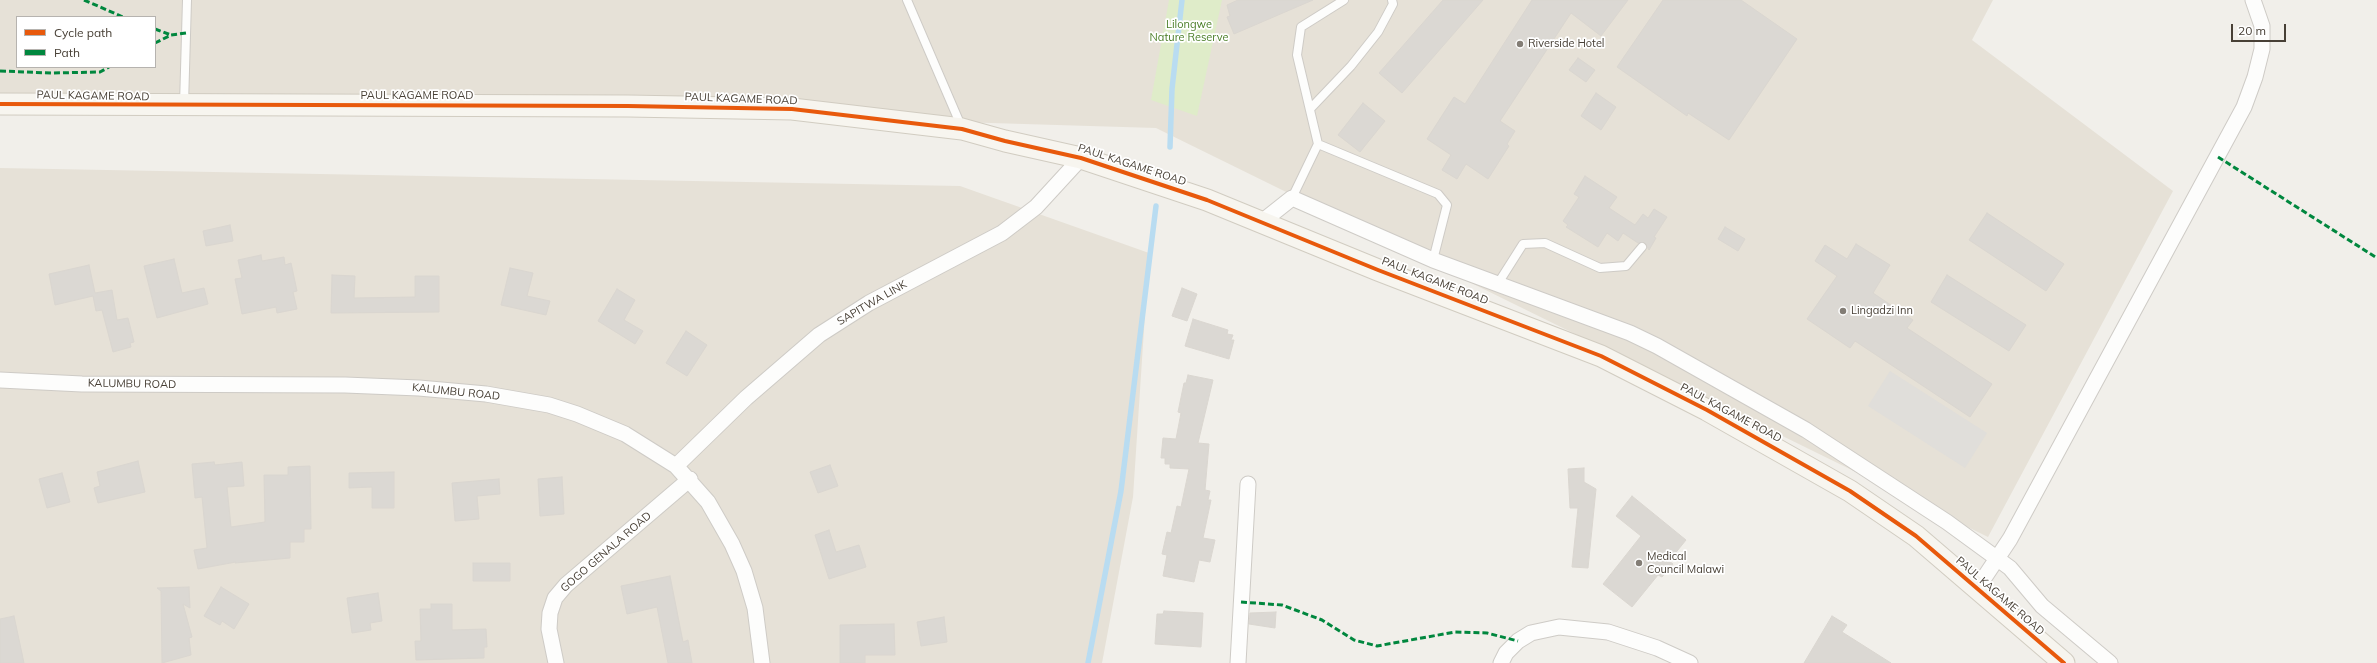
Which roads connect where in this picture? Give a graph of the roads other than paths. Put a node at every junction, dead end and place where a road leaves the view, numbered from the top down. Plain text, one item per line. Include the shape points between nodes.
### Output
1 (187, 0) edge
2 (907, 0) edge
3 (1344, 0) edge
4 (1392, 0) edge
5 (2253, 0) edge
6 (0, 104) edge
7 (184, 106) junction
8 (1310, 109) junction
9 (962, 129) junction
10 (1318, 144) junction
11 (1081, 158) junction
12 (1292, 198) junction
13 (1263, 221) junction
14 (1642, 247) dead end
15 (1433, 260) junction
16 (1497, 285) junction
17 (0, 380) edge
18 (676, 466) junction
19 (690, 480) junction
20 (1248, 484) dead end
21 (1997, 559) junction
22 (1978, 587) junction
23 (556, 663) edge
24 (762, 663) edge
25 (1238, 663) edge
26 (1501, 663) edge
27 (1690, 663) edge
28 (2064, 663) edge
29 (2110, 663) edge

1 - 7 lane
2 - 9 lane
3 - 8 lane via 1301,27 1297,55
4 - 8 lane via 1393,4 1378,32 1351,66
5 - 21 street via 2262,26 2262,49 2244,106
6 - 7 street, PAUL KAGAME ROAD
7 - 9 street, PAUL KAGAME ROAD via 628,106 792,109
8 - 10 lane
9 - 11 street, PAUL KAGAME ROAD
10 - 12 lane
10 - 15 lane via 1438,194 1447,205
11 - 13 street, PAUL KAGAME ROAD via 1156,181
11 - 18 street, SAPITWA LINK via 1036,206 1008,229 869,303 819,335 746,398
12 - 13 street
12 - 15 street
13 - 22 street, PAUL KAGAME ROAD via 1378,270 1601,356 1707,410 1850,491 1916,536
14 - 16 lane via 1626,266 1600,268 1545,243 1523,244
15 - 16 street
16 - 21 street via 1630,333 1657,346 1806,430 1948,522
17 - 18 street, KALUMBU ROAD via 82,384 352,385 486,394 549,405 577,414 625,434
18 - 19 street, KALUMBU ROAD
19 - 23 street, GOGO GENALA ROAD via 566,585 555,598 550,613 550,629
19 - 24 street, KALUMBU ROAD via 723,526 744,571 756,613
20 - 25 street
21 - 22 street
21 - 29 street via 2022,581 2042,606
22 - 28 street, PAUL KAGAME ROAD
26 - 27 street via 1506,653 1530,633 1559,628 1608,632 1657,648

